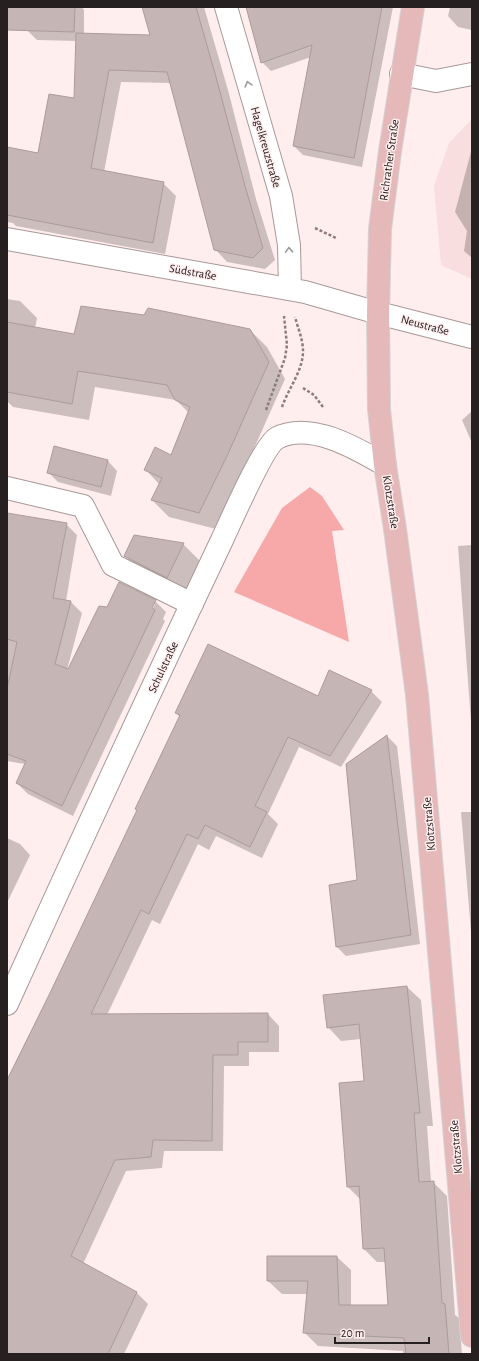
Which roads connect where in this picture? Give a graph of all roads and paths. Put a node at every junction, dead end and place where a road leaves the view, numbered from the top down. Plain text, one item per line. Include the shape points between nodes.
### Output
1 (226, 7) edge
2 (413, 7) edge
3 (402, 74) junction
4 (472, 74) edge
5 (309, 225) dead end
6 (336, 238) dead end
7 (7, 239) edge
8 (290, 289) junction
9 (284, 313) dead end
10 (378, 313) junction
11 (472, 337) edge
12 (303, 388) dead end
13 (266, 410) dead end
14 (326, 411) dead end
15 (275, 439) junction
16 (385, 465) junction
17 (7, 488) edge
18 (192, 604) junction
19 (7, 1004) edge
20 (472, 1336) edge

8 -> 1 street, Hagelkreuzstraße via 289,245 281,196
2 - 3 main road, Richrather Straße
3 - 4 street via 436,81
3 - 10 main road, Richrather Straße via 380,229
5 - 6 path
7 - 8 street, Südstraße
8 - 10 street, Südstraße
8 - 15 path via 301,338 302,363 285,400
9 - 13 path via 287,345 285,358
10 - 11 street, Neustraße
10 - 16 main road, Klotzstraße via 379,409
12 - 14 path via 314,395
15 - 16 street via 290,434 326,436 354,447
15 - 18 street, Schulstraße via 255,472
16 - 20 main road, Klotzstraße via 417,694
17 - 18 street via 83,506 113,565
18 - 19 street, Schulstraße

